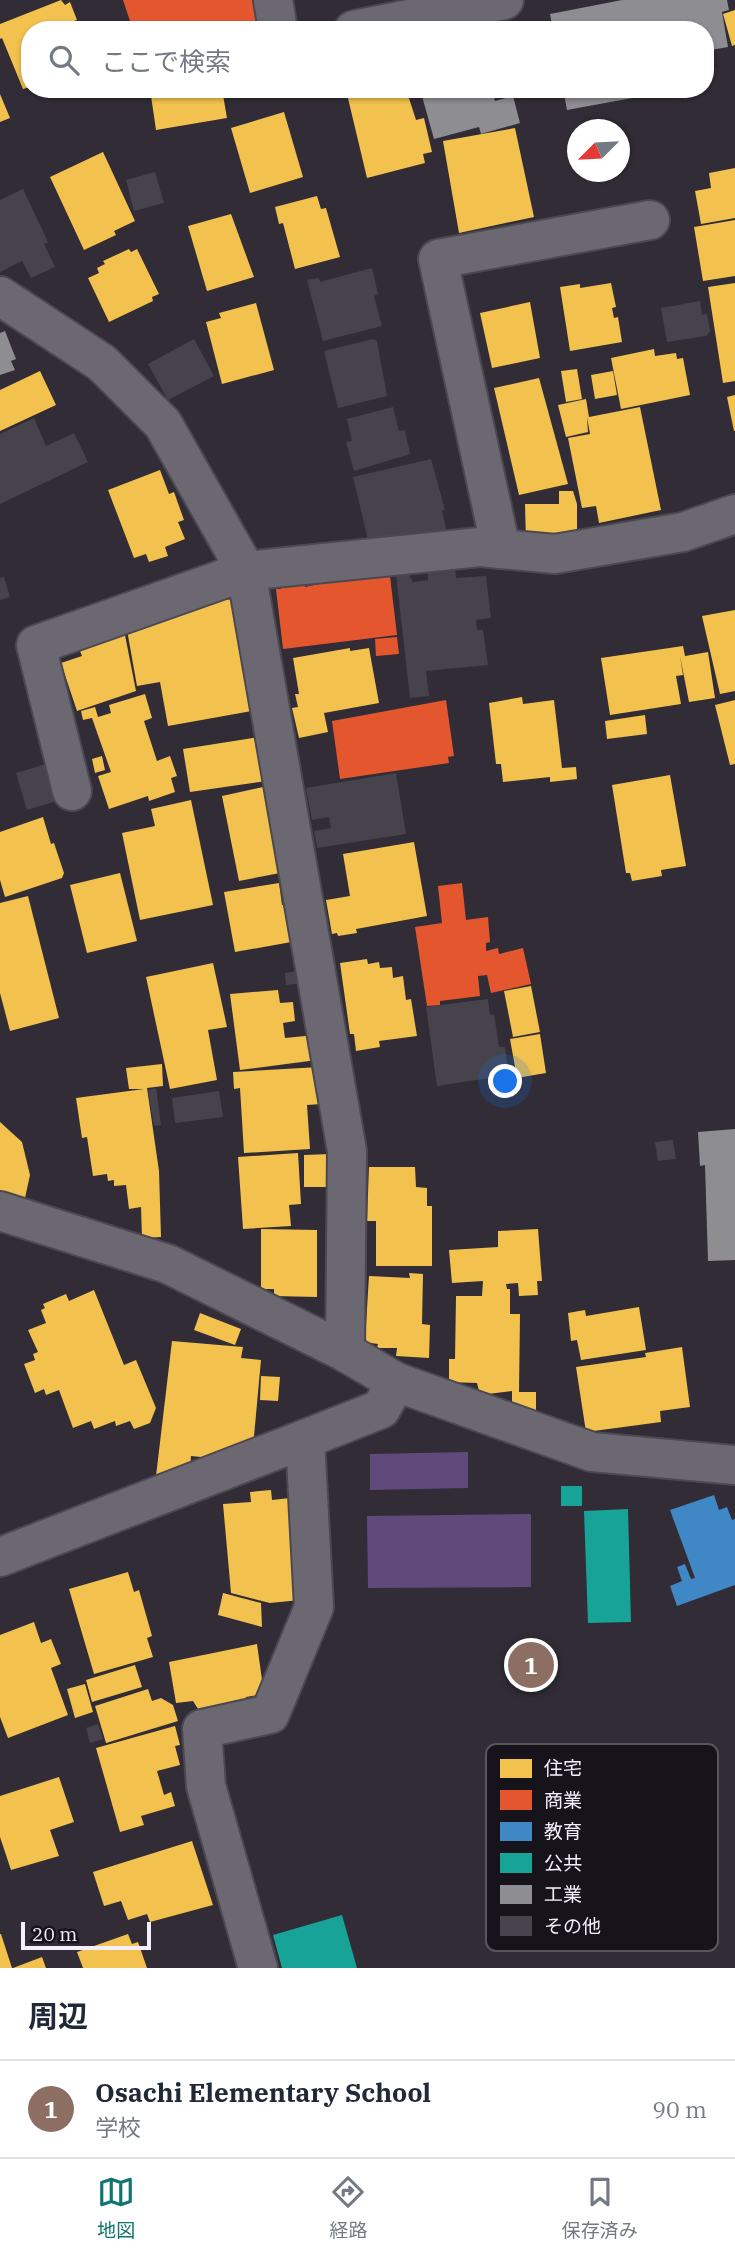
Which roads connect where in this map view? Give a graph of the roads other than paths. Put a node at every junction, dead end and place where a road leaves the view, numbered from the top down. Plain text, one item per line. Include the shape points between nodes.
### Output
1 (273, 0) edge
2 (504, 0) edge
3 (276, 21) edge
4 (399, 21) edge
5 (650, 220) dead end
6 (0, 296) edge
7 (735, 514) edge
8 (501, 549) junction
9 (246, 571) junction
10 (72, 791) dead end
11 (0, 1211) edge
12 (345, 1353) junction
13 (396, 1382) junction
14 (305, 1439) junction
15 (735, 1465) edge
16 (0, 1557) edge
17 (258, 1968) edge

1 - 3 street
2 - 4 street
5 - 8 street via 438,260
6 - 9 street via 102,363 163,424
7 - 8 street via 683,532 555,554
8 - 9 street via 480,547
9 - 10 street via 36,645
9 - 12 street via 347,1152
11 - 12 street via 168,1264
12 - 13 street
13 - 14 street via 381,1409
13 - 15 street via 592,1452
14 - 16 street
14 - 17 street via 313,1607 270,1714 202,1729 206,1786

